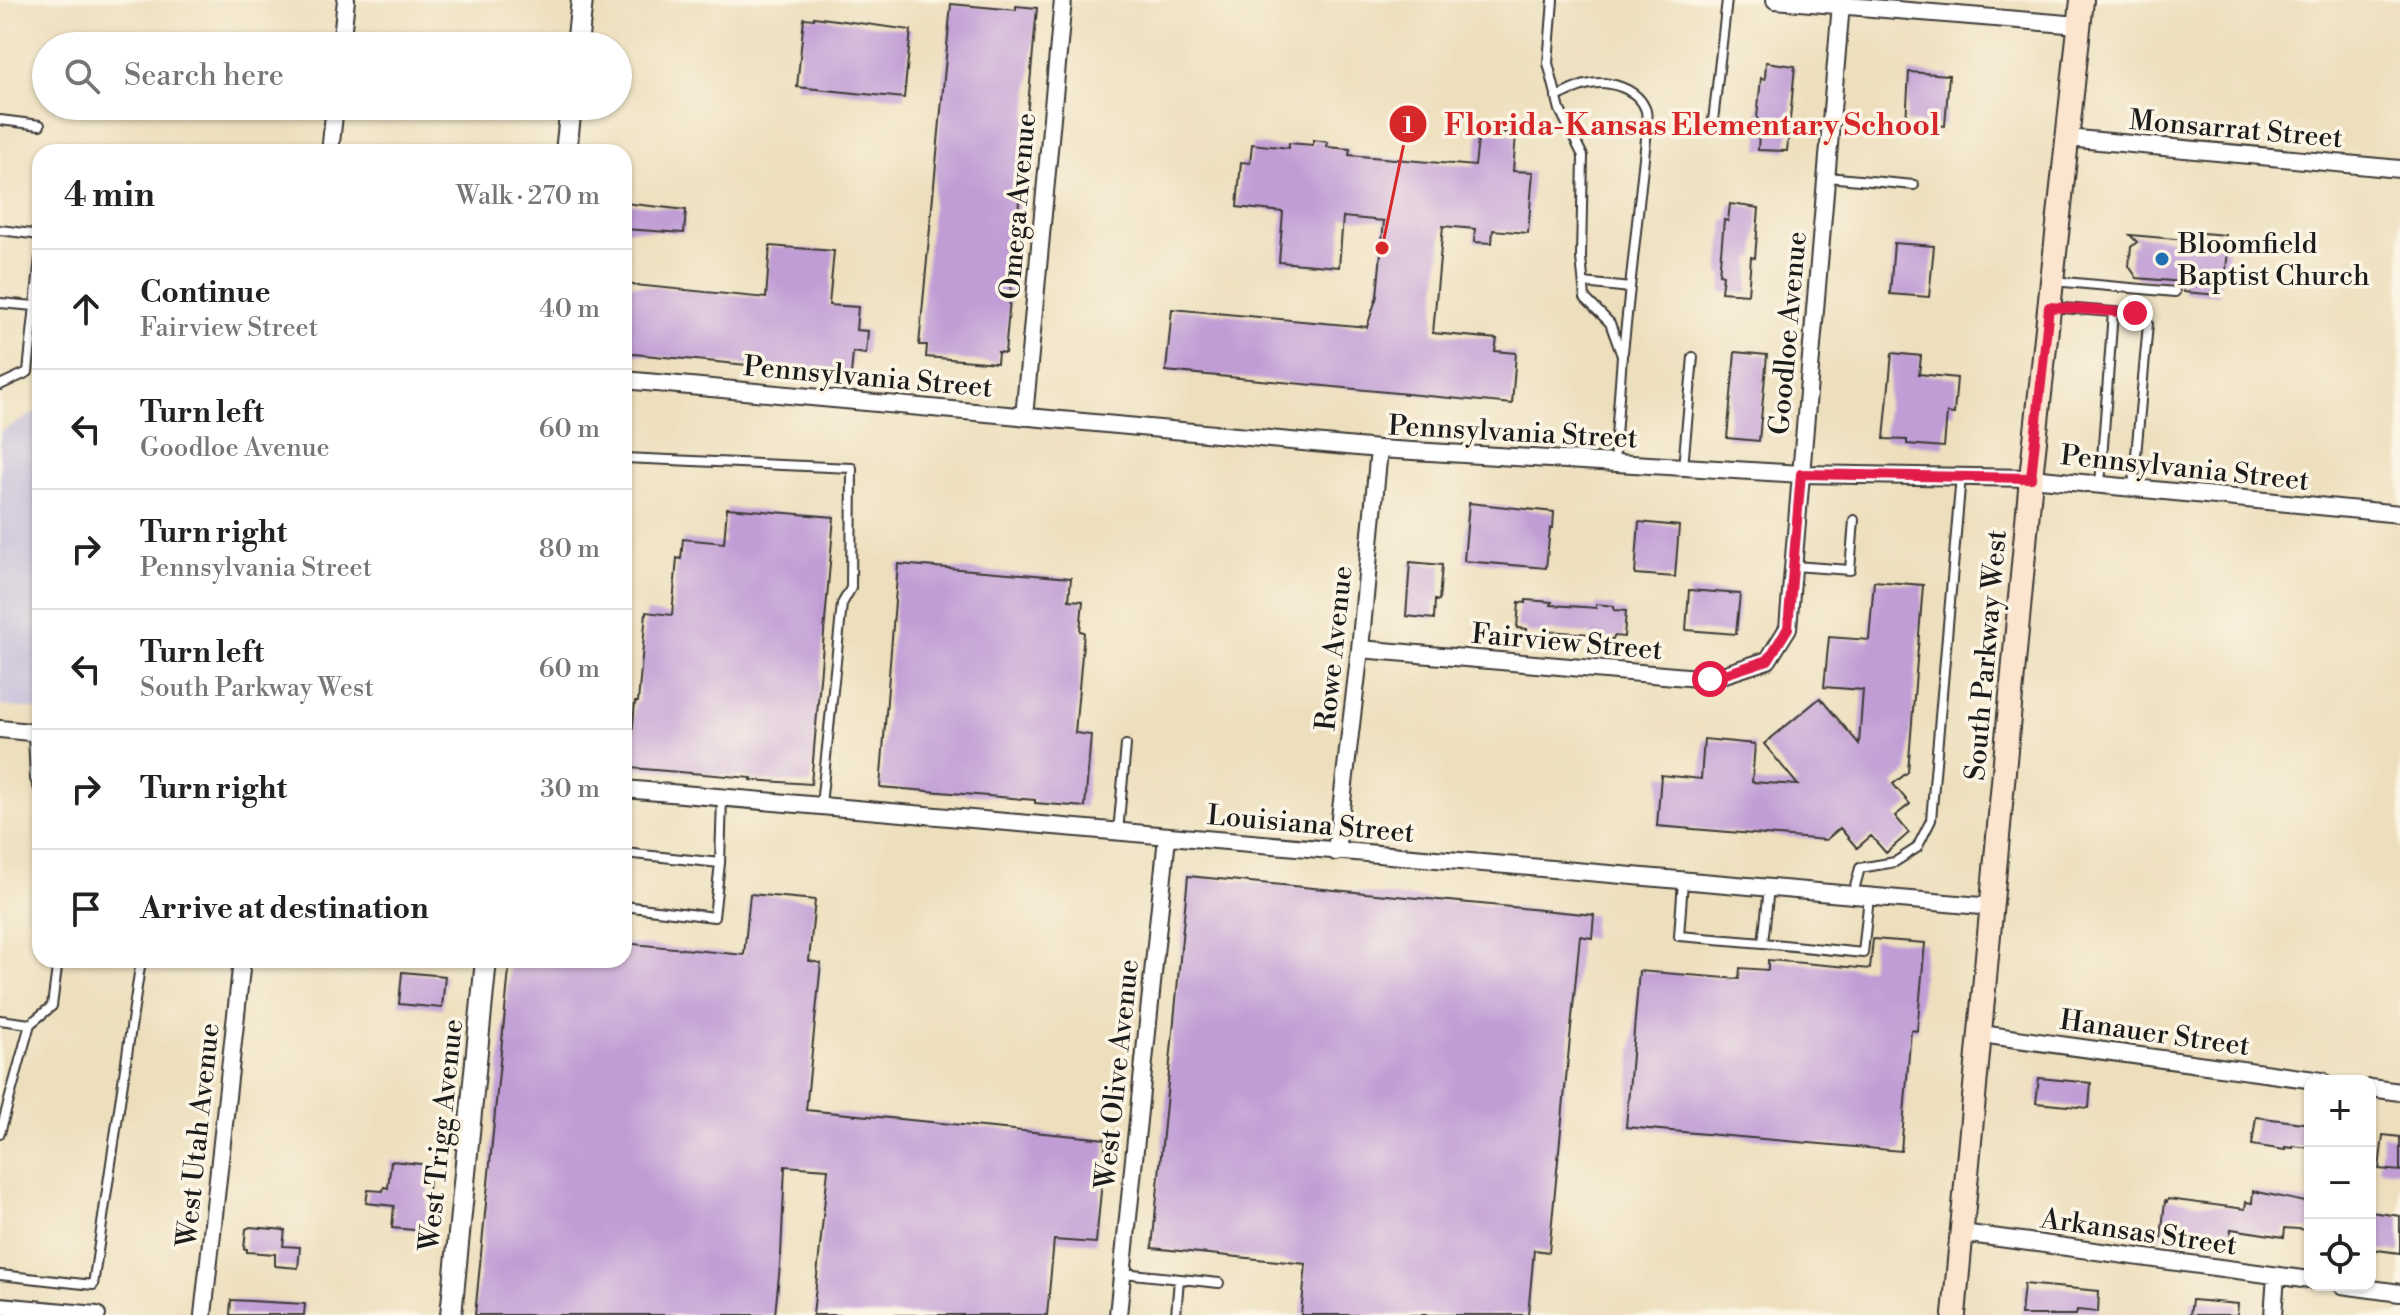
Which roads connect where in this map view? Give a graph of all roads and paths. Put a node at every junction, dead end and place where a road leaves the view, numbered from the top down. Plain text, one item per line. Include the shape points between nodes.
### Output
1 (346, 0) edge
2 (582, 0) edge
3 (1063, 0) edge
4 (1553, 0) edge
5 (1727, 0) edge
6 (1775, 0) edge
7 (2082, 0) edge
8 (1841, 4) junction
9 (1909, 5) edge
10 (2079, 25) junction
11 (343, 32) edge
12 (579, 32) edge
13 (1556, 97) junction
14 (0, 120) edge
15 (333, 120) edge
16 (569, 120) edge
17 (1713, 121) dead end
18 (40, 125) dead end
19 (2067, 138) junction
20 (331, 144) edge
21 (567, 144) edge
22 (2400, 169) edge
23 (1826, 177) junction
24 (1914, 185) dead end
25 (0, 230) edge
26 (32, 234) edge
27 (2052, 281) junction
28 (1584, 283) junction
29 (1630, 288) junction
30 (2175, 292) dead end
31 (0, 303) edge
32 (32, 306) edge
33 (2049, 307) junction
34 (2113, 312) junction
35 (32, 334) edge
36 (1622, 356) junction
37 (1693, 357) dead end
38 (632, 381) edge
39 (0, 385) edge
40 (1024, 417) junction
41 (1379, 449) junction
42 (632, 458) edge
43 (1614, 463) junction
44 (1683, 467) junction
45 (1801, 474) junction
46 (1961, 476) junction
47 (2031, 478) junction
48 (2100, 485) junction
49 (2133, 488) junction
50 (2400, 514) edge
51 (1854, 520) dead end
52 (1793, 566) junction
53 (1360, 649) junction
54 (1768, 660) joint
55 (0, 729) edge
56 (32, 732) edge
57 (1126, 745) dead end
58 (632, 790) edge
59 (722, 798) junction
60 (821, 806) junction
61 (1118, 833) junction
62 (1167, 837) junction
63 (1336, 852) junction
64 (632, 854) edge
65 (720, 863) junction
66 (1683, 881) junction
67 (1769, 888) junction
68 (1861, 896) junction
69 (632, 907) edge
70 (1993, 907) junction
71 (1763, 943) junction
72 (57, 968) edge
73 (140, 968) edge
74 (241, 968) edge
75 (485, 968) edge
76 (0, 1020) edge
77 (30, 1024) junction
78 (1981, 1034) junction
79 (2304, 1079) edge
80 (2376, 1089) edge
81 (2400, 1092) edge
82 (0, 1133) edge
83 (1962, 1233) junction
84 (1122, 1273) junction
85 (0, 1275) edge
86 (2276, 1276) junction
87 (1179, 1279) junction
88 (2304, 1279) edge
89 (1219, 1283) dead end
90 (2376, 1290) edge
91 (2400, 1293) edge
92 (0, 1306) edge
93 (97, 1315) edge
94 (203, 1315) edge
95 (451, 1315) edge
96 (1118, 1315) edge
97 (1176, 1315) edge
98 (1954, 1315) edge
99 (2273, 1315) edge

1 - 11 street
2 - 12 street
3 - 40 street, Omega Avenue
4 - 13 lane via 1548,63
5 - 17 lane
6 - 8 street
7 - 10 main road, South Parkway West
8 - 9 street
8 - 23 street, Goodloe Avenue
9 - 10 street
10 - 19 main road, South Parkway West
13 - 28 lane via 1583,156
13 - 29 lane via 1589,84 1608,84 1633,93 1646,112
14 - 18 lane
15 - 20 street
16 - 21 street
19 - 22 street, Monsarrat Street
19 - 27 main road, South Parkway West
23 - 24 lane
23 - 45 street, Goodloe Avenue
25 - 26 lane
27 - 30 lane
27 - 33 main road, South Parkway West
28 - 29 lane
28 - 36 lane via 1585,298 1610,323
29 - 36 lane
31 - 32 lane
33 - 34 lane
33 - 47 main road, South Parkway West
34 - 48 lane
34 - 49 lane via 2135,313 2148,324
35 - 39 lane via 28,372
36 - 43 lane
37 - 44 lane
38 - 40 street, Pennsylvania Street
40 - 41 street, Pennsylvania Street
41 - 43 street, Pennsylvania Street
41 - 53 street, Rowe Avenue
42 - 60 lane via 852,468 851,588 842,604
43 - 44 street, Pennsylvania Street
44 - 45 street, Pennsylvania Street
45 - 46 street, Pennsylvania Street
45 - 52 street, Goodloe Avenue
46 - 47 street, Pennsylvania Street
46 - 68 lane via 1931,820 1917,848 1895,862 1860,868
47 - 48 street, Pennsylvania Street
47 - 70 main road, South Parkway West
48 - 49 street, Pennsylvania Street
49 - 50 street, Pennsylvania Street
51 - 52 lane via 1850,570
52 - 54 street, Goodloe Avenue via 1788,628
53 - 54 street, Fairview Street via 1710,679
53 - 63 street, Rowe Avenue
55 - 56 street
57 - 61 lane
58 - 59 street, Louisiana Street
59 - 60 street, Louisiana Street
59 - 65 lane
60 - 61 street, Louisiana Street
61 - 62 street, Louisiana Street
62 - 63 street, Louisiana Street
62 - 84 street, West Olive Avenue
63 - 66 street, Louisiana Street
64 - 65 lane
65 - 69 lane via 714,917
66 - 67 street, Louisiana Street
66 - 71 lane via 1679,936
67 - 68 street, Louisiana Street
67 - 71 lane
68 - 70 street, Louisiana Street
68 - 71 lane via 1863,953
70 - 78 main road, South Parkway West
72 - 77 lane via 52,1006
73 - 85 lane via 93,1285
74 - 94 street, West Utah Avenue
75 - 95 street, West Trigg Avenue
76 - 77 lane
77 - 82 lane
78 - 79 street, Hanauer Street
78 - 83 main road, South Parkway West
80 - 81 street
83 - 86 street, Arkansas Street
83 - 98 main road, South Parkway West
84 - 87 lane
84 - 96 street, West Olive Avenue
86 - 88 street, Arkansas Street
86 - 99 street
87 - 89 lane
87 - 97 lane
90 - 91 street
92 - 93 street

